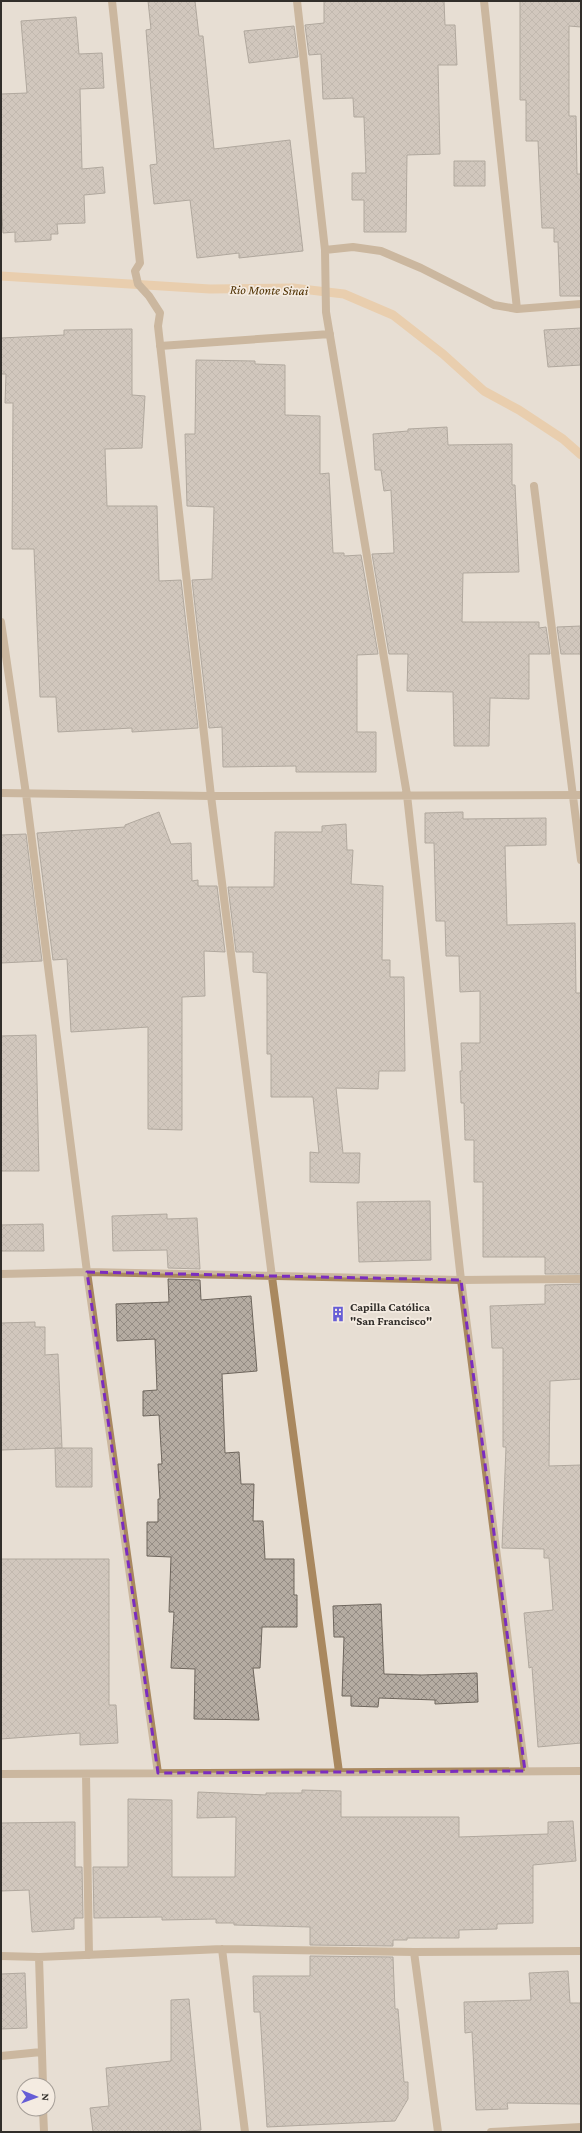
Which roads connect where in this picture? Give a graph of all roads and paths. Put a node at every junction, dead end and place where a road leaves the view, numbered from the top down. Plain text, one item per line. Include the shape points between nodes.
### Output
1 (112, 1) edge
2 (298, 1) edge
3 (484, 1) edge
4 (325, 250) junction
5 (581, 304) edge
6 (517, 309) junction
7 (330, 334) junction
8 (160, 346) junction
9 (534, 486) dead end
10 (1, 622) edge
11 (1, 793) edge
12 (26, 794) junction
13 (572, 795) junction
14 (581, 795) edge
15 (211, 796) junction
16 (406, 796) junction
17 (581, 860) edge
18 (87, 1272) junction
19 (1, 1274) edge
20 (272, 1277) junction
21 (581, 1279) edge
22 (461, 1280) junction
23 (525, 1770) junction
24 (339, 1772) junction
25 (581, 1772) edge
26 (158, 1773) junction
27 (1, 1774) edge
28 (86, 1774) junction
29 (222, 1949) junction
30 (581, 1951) edge
31 (414, 1952) junction
32 (90, 1955) junction
33 (1, 1956) edge
34 (39, 1957) junction
35 (42, 2052) junction
36 (1, 2056) edge
37 (42, 2077) edge
38 (43, 2117) edge
39 (581, 2127) edge
40 (44, 2132) edge
41 (245, 2132) edge
42 (438, 2132) edge
43 (491, 2132) edge

1 - 8 street via 140,263 135,271 138,284 160,314
2 - 4 street
3 - 6 street
4 - 6 street via 353,247 381,251 494,305
4 - 7 street via 326,312
5 - 6 street
7 - 8 street
7 - 16 street
8 - 15 street
9 - 13 street
10 - 12 street
11 - 12 street
12 - 15 street
12 - 18 street
13 - 14 street
13 - 16 street
13 - 17 street
15 - 16 street
15 - 20 street
16 - 22 street
18 - 19 street
18 - 20 street
18 - 26 street
20 - 22 street
20 - 24 street
21 - 22 street
22 - 23 street
23 - 24 street
23 - 25 street
24 - 26 street
26 - 28 street
27 - 28 street
28 - 32 street
29 - 31 street
29 - 32 street
29 - 41 street
30 - 31 street
31 - 42 street
32 - 34 street
33 - 34 street
34 - 35 street
35 - 36 street
35 - 37 street
38 - 40 street
39 - 43 street

